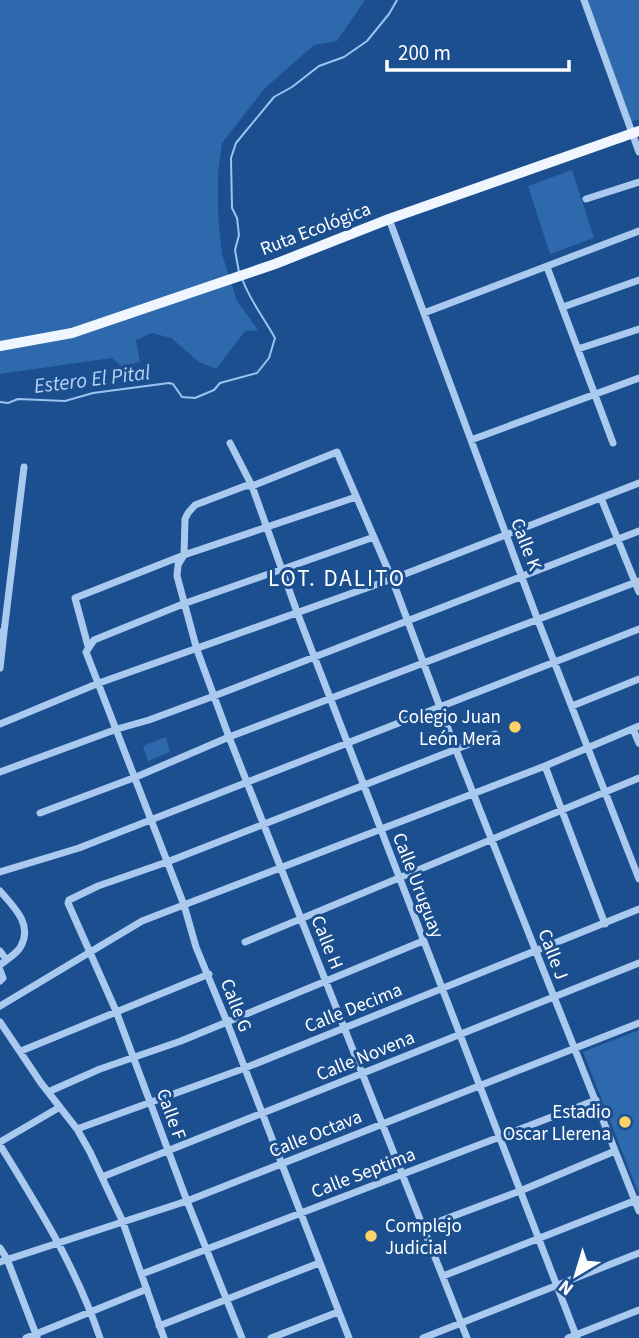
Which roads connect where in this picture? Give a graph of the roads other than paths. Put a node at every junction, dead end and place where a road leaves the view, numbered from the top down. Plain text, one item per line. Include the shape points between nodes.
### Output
1 (584, 0) edge
2 (636, 133) edge
3 (639, 152) edge
4 (639, 182) edge
5 (586, 199) dead end
6 (389, 219) junction
7 (639, 232) edge
8 (547, 267) junction
9 (639, 280) edge
10 (563, 307) junction
11 (424, 313) junction
12 (639, 329) edge
13 (0, 346) edge
14 (578, 349) junction
15 (639, 378) edge
16 (595, 394) junction
17 (471, 440) junction
18 (230, 443) dead end
19 (613, 443) dead end
20 (338, 452) joint
21 (24, 467) dead end
22 (639, 483) edge
23 (252, 486) junction
24 (356, 497) junction
25 (601, 498) junction
26 (267, 528) junction
27 (639, 531) edge
28 (506, 533) junction
29 (374, 537) junction
30 (619, 540) junction
31 (184, 555) junction
32 (281, 568) junction
33 (523, 577) junction
34 (392, 579) junction
35 (637, 582) edge
36 (639, 592) edge
37 (183, 604) junction
38 (297, 612) junction
39 (537, 618) junction
40 (408, 621) junction
41 (639, 629) edge
42 (2, 632) edge
43 (88, 646) junction
44 (197, 650) junction
45 (314, 658) junction
46 (556, 662) junction
47 (424, 663) junction
48 (0, 668) edge
49 (639, 680) edge
50 (99, 683) junction
51 (214, 696) junction
52 (330, 698) junction
53 (572, 706) junction
54 (439, 707) junction
55 (0, 724) edge
56 (636, 727) edge
57 (117, 729) junction
58 (495, 734) dead end
59 (229, 737) junction
60 (347, 743) junction
61 (639, 743) edge
62 (589, 747) junction
63 (456, 750) junction
64 (545, 766) junction
65 (0, 772) edge
66 (136, 777) junction
67 (639, 778) edge
68 (248, 782) junction
69 (363, 785) junction
70 (474, 792) junction
71 (606, 793) junction
72 (561, 812) junction
73 (40, 813) dead end
74 (150, 819) junction
75 (264, 823) junction
76 (380, 828) junction
77 (492, 841) junction
78 (167, 862) junction
79 (282, 867) junction
80 (0, 872) edge
81 (400, 879) junction
82 (639, 879) edge
83 (0, 891) edge
84 (184, 905) junction
85 (639, 909) edge
86 (302, 919) junction
87 (604, 924) junction
88 (423, 940) junction
89 (245, 942) dead end
90 (537, 950) junction
91 (0, 951) edge
92 (90, 952) junction
93 (639, 963) edge
94 (2, 965) edge
95 (209, 974) junction
96 (0, 981) edge
97 (326, 981) junction
98 (442, 988) junction
99 (554, 997) junction
100 (0, 1006) edge
101 (116, 1011) junction
102 (0, 1022) edge
103 (227, 1022) junction
104 (639, 1023) edge
105 (345, 1027) junction
106 (460, 1034) junction
107 (574, 1047) junction
108 (21, 1051) junction
109 (133, 1057) junction
110 (245, 1068) junction
111 (363, 1073) junction
112 (479, 1086) junction
113 (48, 1092) junction
114 (596, 1100) junction
115 (152, 1102) junction
116 (60, 1107) junction
117 (262, 1113) junction
118 (382, 1123) junction
119 (77, 1129) junction
120 (499, 1136) junction
121 (0, 1143) edge
122 (169, 1150) junction
123 (615, 1151) junction
124 (281, 1164) junction
125 (402, 1173) junction
126 (102, 1177) junction
127 (520, 1191) junction
128 (637, 1200) edge
129 (187, 1201) junction
130 (639, 1211) edge
131 (300, 1213) junction
132 (122, 1220) junction
133 (424, 1227) junction
134 (538, 1239) junction
135 (59, 1241) junction
136 (0, 1248) edge
137 (207, 1251) junction
138 (639, 1253) edge
139 (4, 1261) edge
140 (319, 1262) junction
141 (142, 1274) junction
142 (443, 1276) junction
143 (556, 1286) junction
144 (147, 1289) junction
145 (226, 1301) junction
146 (639, 1310) edge
147 (91, 1312) junction
148 (338, 1312) junction
149 (462, 1324) junction
150 (159, 1326) junction
151 (37, 1336) edge
152 (573, 1337) edge
153 (26, 1338) edge
154 (100, 1338) edge
155 (164, 1338) edge
156 (242, 1338) edge
157 (271, 1338) edge
158 (349, 1338) edge
159 (423, 1338) edge
160 (467, 1338) edge

1 - 2 street
2 - 3 street
2 - 6 main road, Ruta Ecológica
4 - 5 street
6 - 11 street, Calle K
6 - 13 main road, Ruta Ecológica via 275,264 72,333
7 - 8 street
8 - 10 street
8 - 11 street
9 - 10 street
10 - 14 street
11 - 17 street, Calle K
12 - 14 street
14 - 16 street
15 - 16 street
16 - 17 street
16 - 19 street
17 - 28 street, Calle K
18 - 23 street, Calle Uruguay
20 - 23 street, Calle H
20 - 24 street, Calle J
21 - 42 street
22 - 25 street
23 - 26 street, Calle Uruguay
23 - 31 street, Calle H via 195,505 185,519
24 - 26 street
24 - 29 street, Calle J
25 - 28 street
25 - 30 street
26 - 31 street
26 - 32 street, Calle Uruguay
27 - 30 street
28 - 33 street, Calle K
28 - 34 street
29 - 32 street
29 - 34 street, Calle J
30 - 33 street
30 - 35 street
31 - 37 street, Calle H via 177,576
31 - 43 street, Calle G via 75,598
32 - 37 street
32 - 38 street, Calle Uruguay
33 - 39 street, Calle K
33 - 40 street
34 - 38 street
34 - 40 street, Calle J
35 - 36 street
35 - 39 street
37 - 43 street
37 - 44 street, Calle H
38 - 44 street
38 - 45 street, Calle Uruguay
39 - 46 street, Calle K
39 - 47 street
40 - 45 street
40 - 47 street, Calle J
41 - 46 street
42 - 48 street
43 - 50 street, Calle G via 86,652
44 - 50 street
44 - 51 street, Calle H
45 - 51 street
45 - 52 street, Calle Uruguay
46 - 53 street, Calle K
46 - 54 street
47 - 52 street
47 - 54 street, Calle J
49 - 53 street
50 - 55 street
50 - 57 street, Calle G
51 - 57 street
51 - 59 street, Calle H
52 - 59 street
52 - 60 street, Calle Uruguay
53 - 62 street, Calle K
54 - 60 street
54 - 63 street, Calle J
56 - 61 street
56 - 62 street
57 - 65 street
57 - 66 street, Calle G
58 - 63 street
59 - 66 street
59 - 68 street, Calle H
60 - 68 street
60 - 69 street, Calle Uruguay
62 - 64 street
62 - 71 street, Calle K
63 - 69 street
63 - 70 street, Calle J
64 - 70 street
64 - 72 street
66 - 73 street
66 - 74 street, Calle G
67 - 71 street
68 - 74 street
68 - 75 street, Calle H
69 - 75 street
69 - 76 street, Calle Uruguay
70 - 76 street
70 - 77 street, Calle J
71 - 72 street
71 - 82 street, Calle K
72 - 77 street
72 - 87 street
74 - 78 street, Calle G
74 - 80 street via 79,848
75 - 78 street
75 - 79 street, Calle H
76 - 79 street
76 - 81 street, Calle Uruguay
77 - 81 street
77 - 90 street, Calle J
78 - 84 street, Calle G
78 - 92 street, Calle F via 74,896 68,903
79 - 84 street
79 - 86 street, Calle H
81 - 86 street
81 - 88 street, Calle Uruguay
83 - 94 street via 23,921 24,934 21,947
84 - 92 street via 142,921
84 - 95 street, Calle G
85 - 87 street, Calle Decima
86 - 89 street
86 - 97 street, Calle H
87 - 90 street, Calle Decima
88 - 97 street
88 - 98 street, Calle Uruguay
90 - 98 street, Calle Decima
90 - 99 street, Calle J
91 - 94 street
92 - 100 street
92 - 101 street, Calle F
93 - 99 street, Calle Novena
94 - 96 street
95 - 101 street
95 - 103 street, Calle G
97 - 103 street
97 - 105 street, Calle H
98 - 105 street, Calle Decima
98 - 106 street, Calle Uruguay
99 - 106 street, Calle Novena
99 - 107 street, Calle J
101 - 108 street
101 - 109 street, Calle F
102 - 108 street
103 - 109 street
103 - 110 street, Calle G
104 - 107 street, Calle Octava
105 - 110 street, Calle Decima
105 - 111 street, Calle H
106 - 111 street, Calle Novena
106 - 112 street, Calle Uruguay
107 - 112 street, Calle Octava
107 - 114 street, Calle J
108 - 113 street
109 - 113 street
109 - 115 street, Calle F
110 - 115 street, Calle Decima
110 - 117 street, Calle G
111 - 117 street, Calle Novena
111 - 118 street, Calle H
112 - 118 street, Calle Octava
112 - 120 street, Calle Uruguay
113 - 116 street
114 - 120 street, Calle Septima
114 - 123 street, Calle J
115 - 119 street, Calle Decima
115 - 122 street, Calle F
116 - 119 street
116 - 121 street
117 - 122 street, Calle Novena
117 - 124 street, Calle G
118 - 124 street, Calle Octava
118 - 125 street, Calle H
119 - 126 street
120 - 125 street, Calle Septima
120 - 127 street, Calle Uruguay
121 - 135 street
122 - 126 street, Calle Novena
122 - 129 street, Calle F
123 - 127 street
123 - 128 street, Calle J
124 - 129 street, Calle Octava
124 - 131 street, Calle G
125 - 131 street, Calle Septima
125 - 133 street, Calle H
126 - 132 street
127 - 133 street
127 - 134 street, Calle Uruguay
128 - 130 street, Calle J
128 - 134 street
129 - 132 street, Calle Octava
129 - 137 street, Calle F
131 - 137 street, Calle Septima
131 - 140 street, Calle G
132 - 135 street, Calle Octava
132 - 141 street
133 - 142 street, Calle H
134 - 142 street
134 - 143 street, Calle Uruguay
135 - 139 street, Calle Octava
135 - 147 street
136 - 139 street
137 - 141 street, Calle Septima
137 - 145 street, Calle F
138 - 143 street
139 - 151 street
140 - 145 street
140 - 148 street, Calle G
141 - 144 street
142 - 149 street, Calle H
143 - 149 street
143 - 152 street, Calle Uruguay
144 - 147 street
144 - 150 street
145 - 150 street
145 - 156 street, Calle F
146 - 152 street
147 - 151 street
147 - 154 street
148 - 157 street
148 - 158 street, Calle G
149 - 159 street
149 - 160 street, Calle H
150 - 155 street
151 - 153 street

